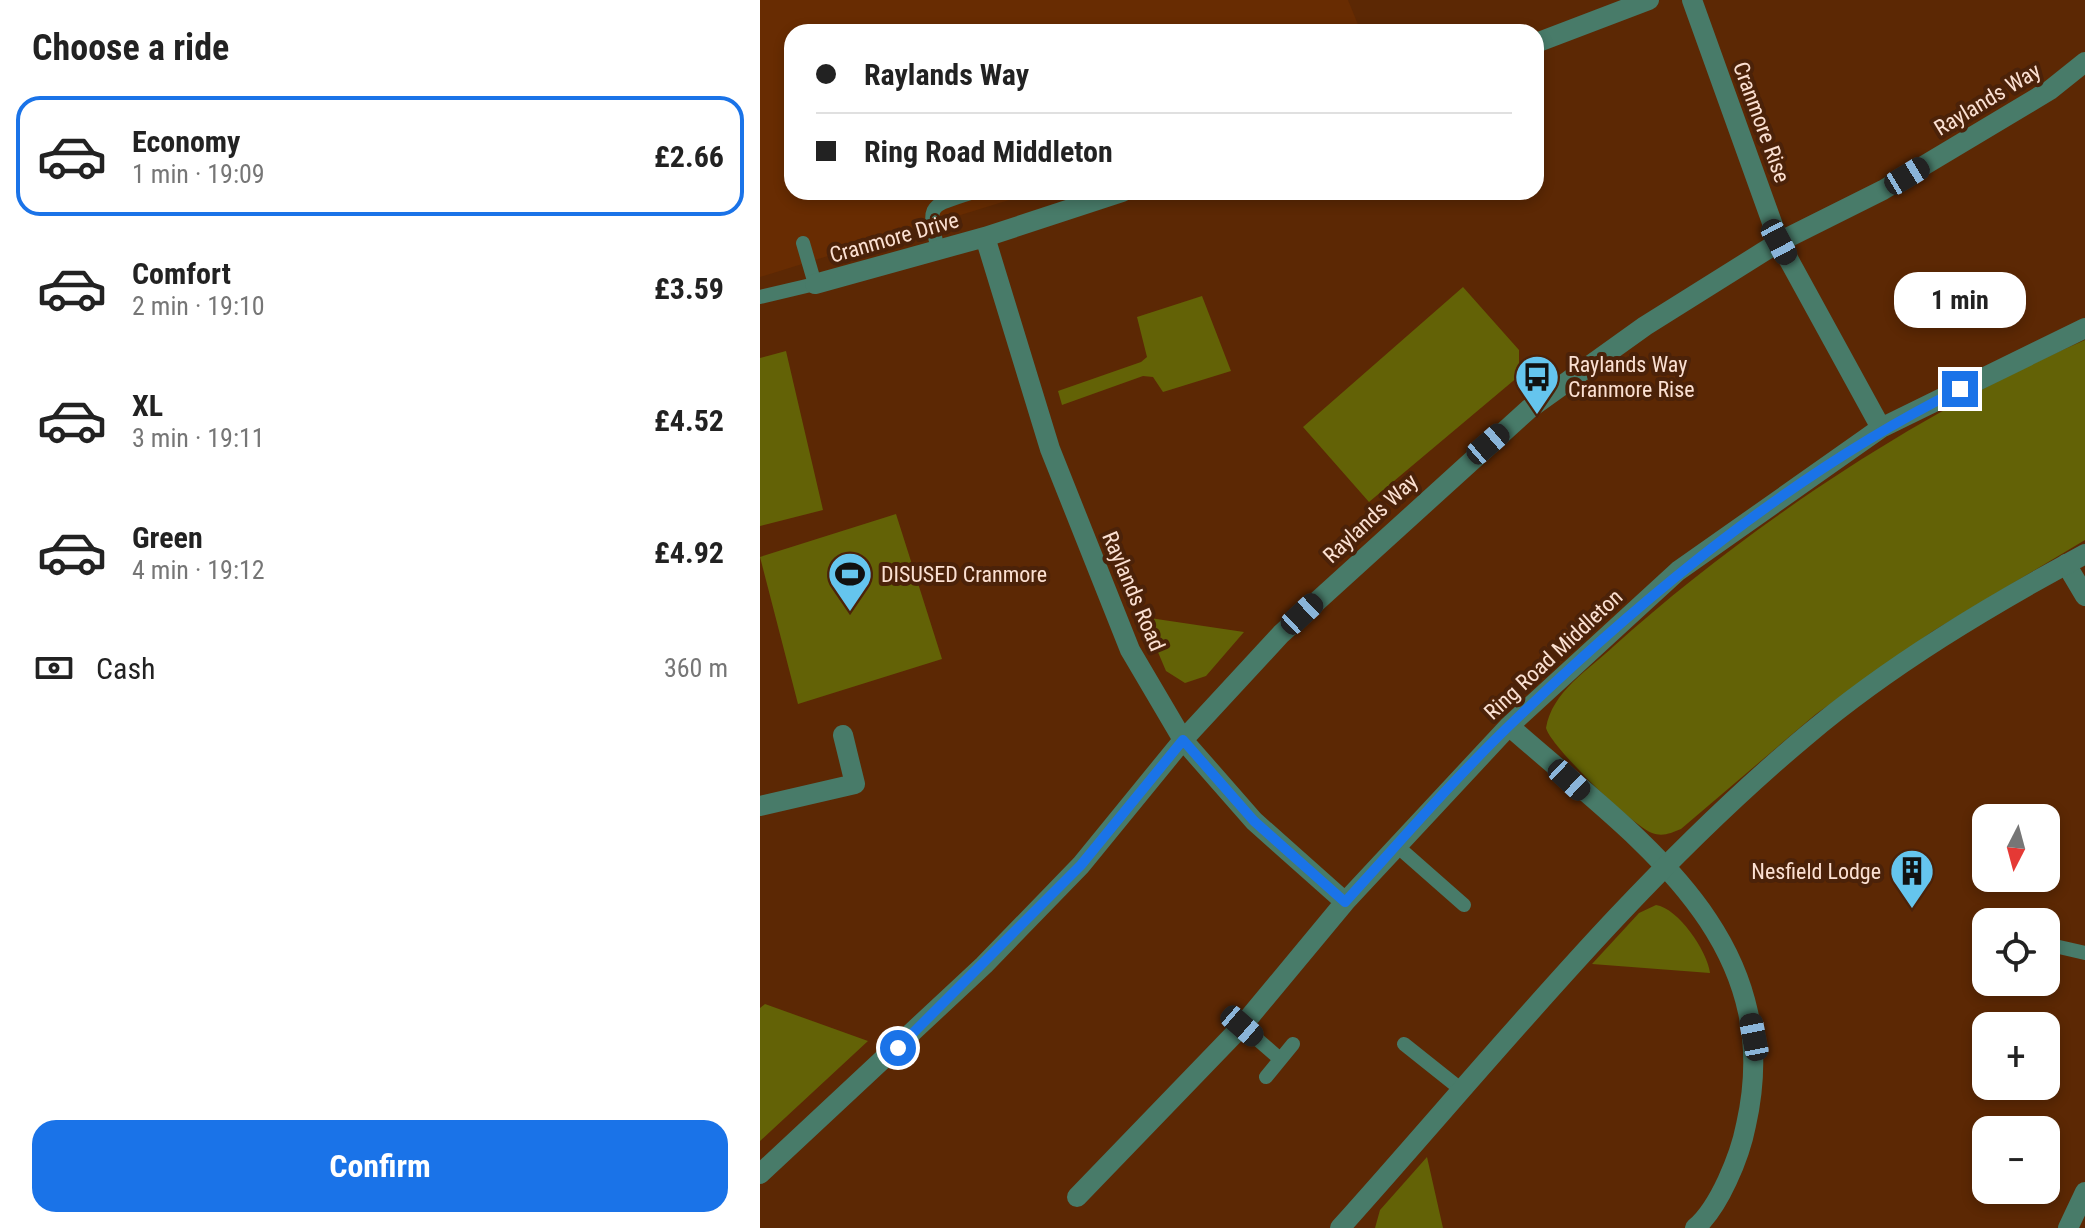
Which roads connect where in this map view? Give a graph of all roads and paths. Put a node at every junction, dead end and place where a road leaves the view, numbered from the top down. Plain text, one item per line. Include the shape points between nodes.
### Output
1 (1649, 0) edge
2 (1692, 0) edge
3 (1544, 40) edge
4 (2085, 62) edge
5 (948, 200) edge
6 (1076, 200) edge
7 (985, 237) junction
8 (1779, 242) junction
9 (803, 243) dead end
10 (938, 250) junction
11 (815, 284) junction
12 (760, 297) edge
13 (2085, 328) edge
14 (1881, 428) junction
15 (2085, 554) edge
16 (2066, 564) junction
17 (2085, 596) edge
18 (1509, 726) junction
19 (843, 735) dead end
20 (1183, 740) junction
21 (760, 806) edge
22 (1397, 846) junction
23 (1665, 866) junction
24 (1345, 902) junction
25 (1464, 905) dead end
26 (2060, 947) edge
27 (2085, 953) edge
28 (1242, 1026) junction
29 (1293, 1044) dead end
30 (1404, 1044) dead end
31 (1280, 1059) junction
32 (1266, 1077) dead end
33 (1463, 1091) junction
34 (760, 1174) edge
35 (2085, 1192) edge
36 (1077, 1197) dead end
37 (1700, 1227) edge
38 (1340, 1228) edge
39 (2068, 1228) edge

1 - 3 street
2 - 8 street, Cranmore Rise
4 - 8 street, Raylands Way via 2050,90 1896,182
5 - 10 lane via 939,203 930,218
6 - 7 street, Cranmore Drive
7 - 10 street, Cranmore Drive
7 - 20 street, Raylands Road via 1050,449 1092,559 1130,650
8 - 14 street, Cranmore Rise
8 - 20 street, Raylands Way via 1645,326 1529,409 1281,634
9 - 11 lane
10 - 11 street, Cranmore Drive
11 - 12 lane
13 - 14 street, Ring Road Middleton
14 - 18 street, Ring Road Middleton via 1678,571
15 - 16 street
16 - 17 street
16 - 23 street via 1853,700 1806,736
18 - 22 street, Ring Road Middleton
18 - 23 street
19 - 21 street via 855,784
20 - 24 street, Raylands Road via 1254,821
20 - 34 street, Raylands Way via 1081,865 1006,943
22 - 24 street, Ring Road Middleton
22 - 25 lane
23 - 33 street
23 - 37 street via 1703,908 1727,950 1745,993 1754,1037 1753,1094 1743,1142
24 - 28 street, Ring Road Middleton
26 - 27 lane
28 - 31 lane
28 - 36 street, Ring Road Middleton
29 - 31 lane
30 - 33 lane
31 - 32 lane
33 - 38 street
35 - 39 street

